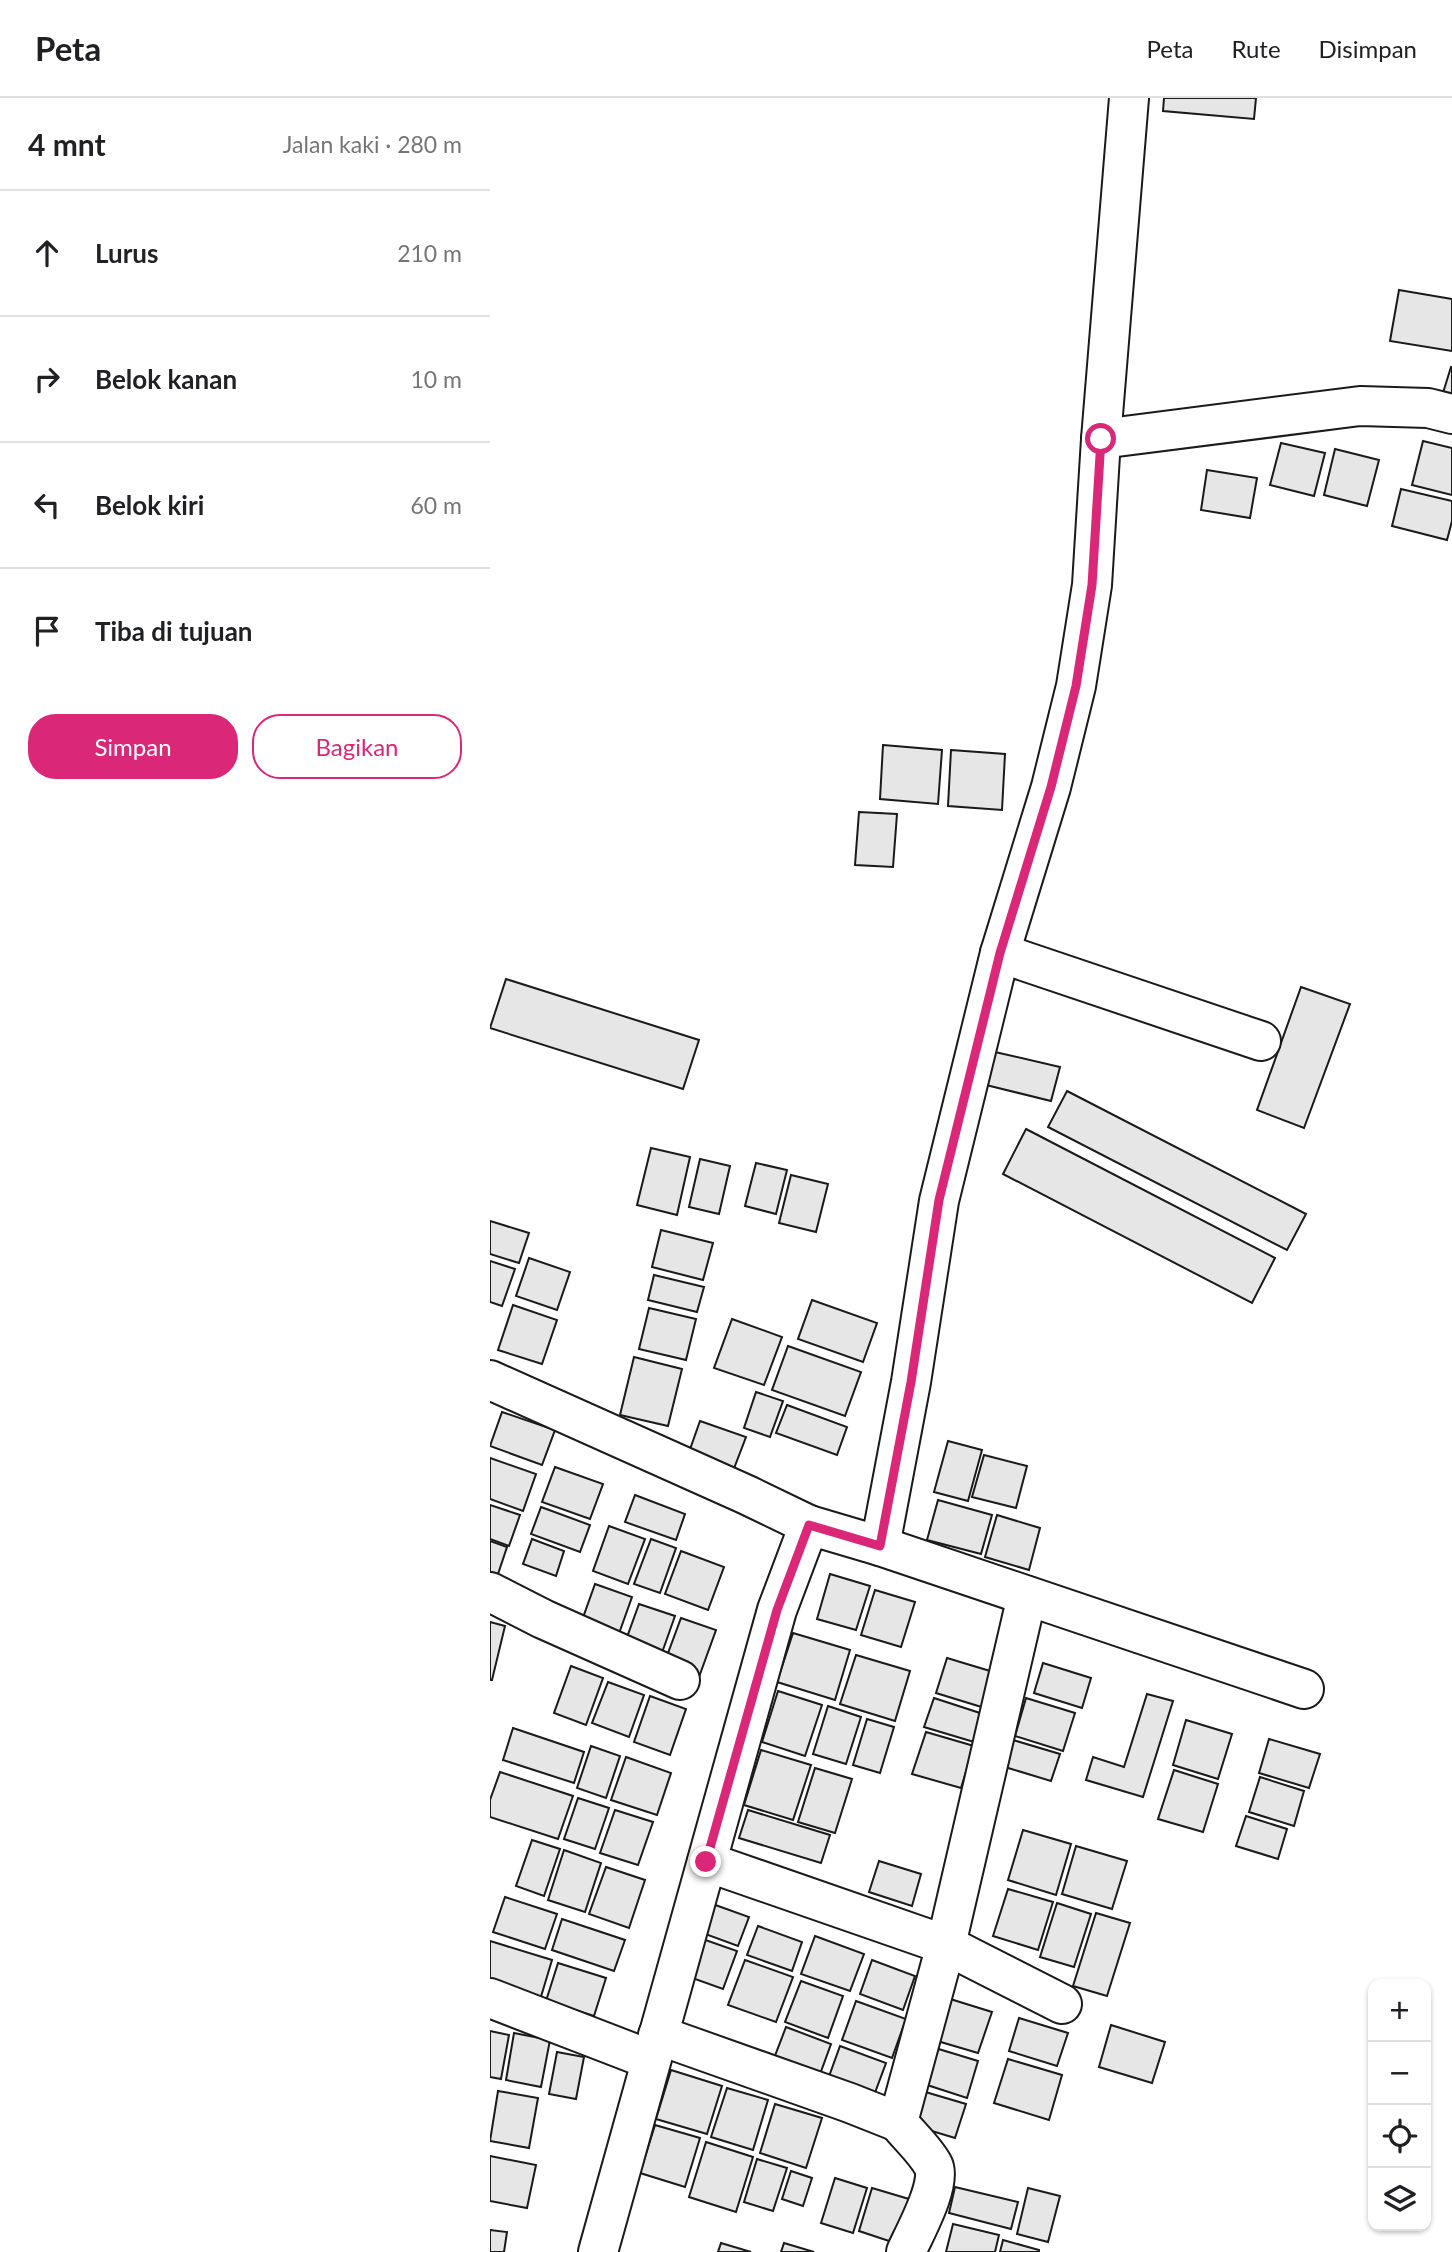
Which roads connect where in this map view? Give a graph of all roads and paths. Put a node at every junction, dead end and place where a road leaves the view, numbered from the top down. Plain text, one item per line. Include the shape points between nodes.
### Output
1 (1129, 98) edge
2 (1452, 414) edge
3 (1101, 439) junction
4 (1000, 953) junction
5 (1261, 1041) dead end
6 (490, 1380) edge
7 (809, 1525) junction
8 (880, 1546) junction
9 (490, 1592) edge
10 (1027, 1596) junction
11 (680, 1680) dead end
12 (1304, 1689) dead end
13 (706, 1862) junction
14 (946, 1945) junction
15 (490, 1998) edge
16 (1062, 2004) dead end
17 (654, 2047) junction
18 (898, 2122) junction
19 (598, 2252) edge
20 (906, 2252) edge

1 - 3 street
2 - 3 street via 1428,408 1360,406
3 - 4 street via 1092,585 1076,686 1051,787
4 - 5 street
4 - 8 street via 939,1200
6 - 7 street
7 - 8 street
7 - 13 street via 777,1610
8 - 10 street
9 - 11 street
10 - 12 street
10 - 14 street
13 - 14 street
13 - 17 street
14 - 16 street
14 - 18 street
15 - 17 street
17 - 18 street via 850,2103
17 - 19 street
18 - 20 street via 934,2165 935,2176

